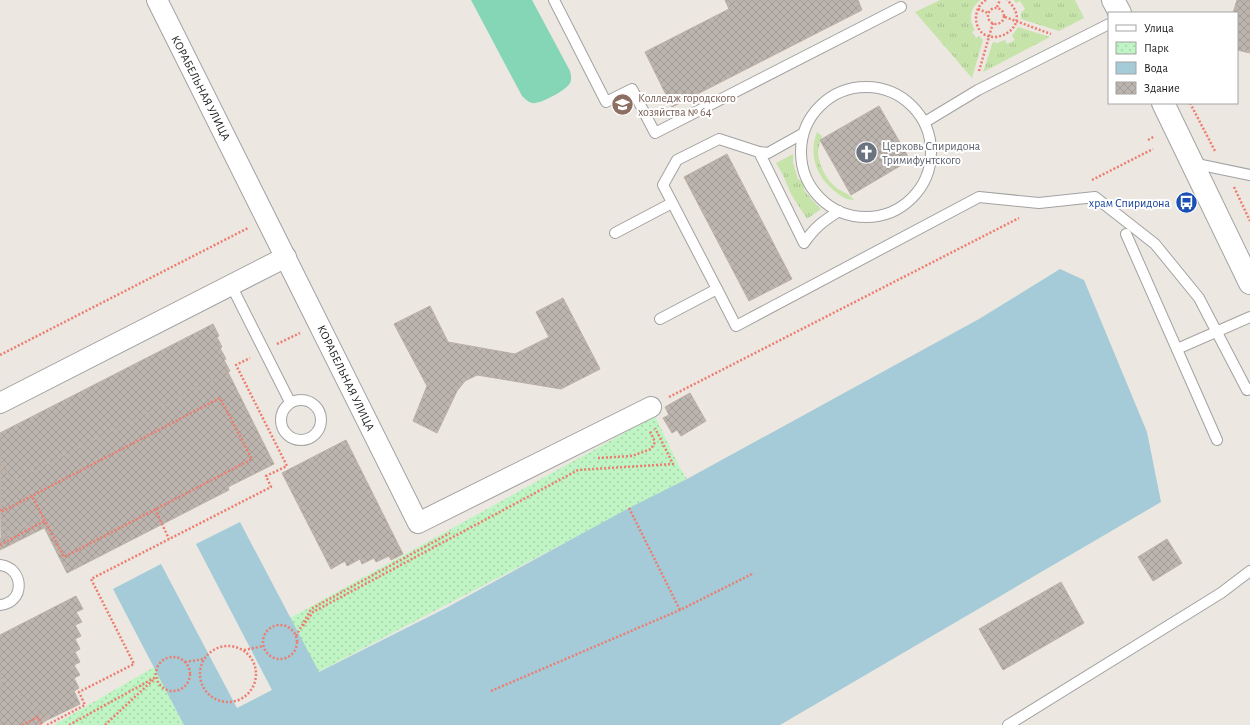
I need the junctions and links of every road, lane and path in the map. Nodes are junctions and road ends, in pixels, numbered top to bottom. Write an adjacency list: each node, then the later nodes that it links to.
1 (157, 0): 30 (street, КОРАБЕЛЬНАЯ УЛИЦА)
2 (554, 0): 7 (lane)
3 (986, 0): 9 (path)
4 (1000, 0): 8 (path)
5 (1007, 0): 13 (path)
6 (1113, 0): 10 (street)
7 (901, 7)
8 (997, 7): 11 (path); 12 (path)
9 (978, 9): 11 (path); 16 (path)
10 (1119, 12)
11 (988, 13): 14 (path)
12 (1005, 17): 13 (path); 14 (path)
13 (1016, 21): 16 (path); 17 (path)
14 (993, 23): 16 (path)
15 (1108, 24): 17 (lane)
16 (990, 36): 18 (path)
17 (1072, 42): 18 (lane)
18 (982, 88): 20 (lane)
19 (1163, 104): 24 (street)
20 (924, 122): 21 (lane); 29 (lane)
21 (802, 134): 23 (lane); 29 (lane)
22 (1153, 149): 26 (path)
23 (759, 152): 28 (lane); 29 (lane)
24 (1192, 163): 25 (lane); 34 (street)
25 (1250, 174)
26 (1092, 180)
27 (1051, 201): 36 (lane); 40 (lane); 47 (path)
28 (672, 203): 31 (lane); 36 (lane)
29 (839, 211)
30 (266, 218): 33 (street, КОРАБЕЛЬНАЯ УЛИЦА); 43 (path)
31 (615, 233)
32 (1126, 234): 41 (lane)
33 (286, 257): 35 (street); 39 (street, КОРАБЕЛЬНАЯ УЛИЦА)
34 (1250, 283)
35 (231, 285): 42 (lane); 45 (street)
36 (717, 289): 38 (lane)
37 (1250, 317): 40 (lane)
38 (660, 319)
39 (319, 323): 42 (path); 47 (street, КОРАБЕЛЬНАЯ УЛИЦА)
40 (1216, 331): 41 (lane); 44 (lane)
41 (1177, 349): 49 (lane)
42 (264, 351): 46 (lane); 57 (path)
43 (0, 355)
44 (1250, 389)
45 (0, 402)
46 (290, 402): 46 (lane)
47 (648, 408): 64 (path)
48 (644, 431): 50 (path)
49 (1217, 440)
50 (595, 458)
51 (32, 496): 53 (path); 54 (path); 55 (path)
52 (629, 508): 63 (path)
53 (0, 509)
54 (155, 509): 55 (path); 57 (path)
55 (46, 521): 58 (path)
56 (456, 530): 64 (path)
57 (170, 539): 73 (path)
58 (0, 545)
59 (0, 565): 62 (lane)
60 (1250, 571): 76 (lane)
61 (754, 573): 63 (path)
62 (0, 605)
63 (680, 610): 70 (path)
64 (296, 636): 65 (path); 65 (path)
65 (264, 646): 66 (path)
66 (244, 650): 67 (path); 67 (path)
67 (204, 659): 68 (path)
68 (185, 662): 69 (path); 69 (path)
69 (156, 677): 74 (path); 75 (path)
70 (492, 691)
71 (22, 725): 72 (path)
72 (42, 725)
73 (47, 725)
74 (69, 725)
75 (105, 725)
76 (1008, 725)

